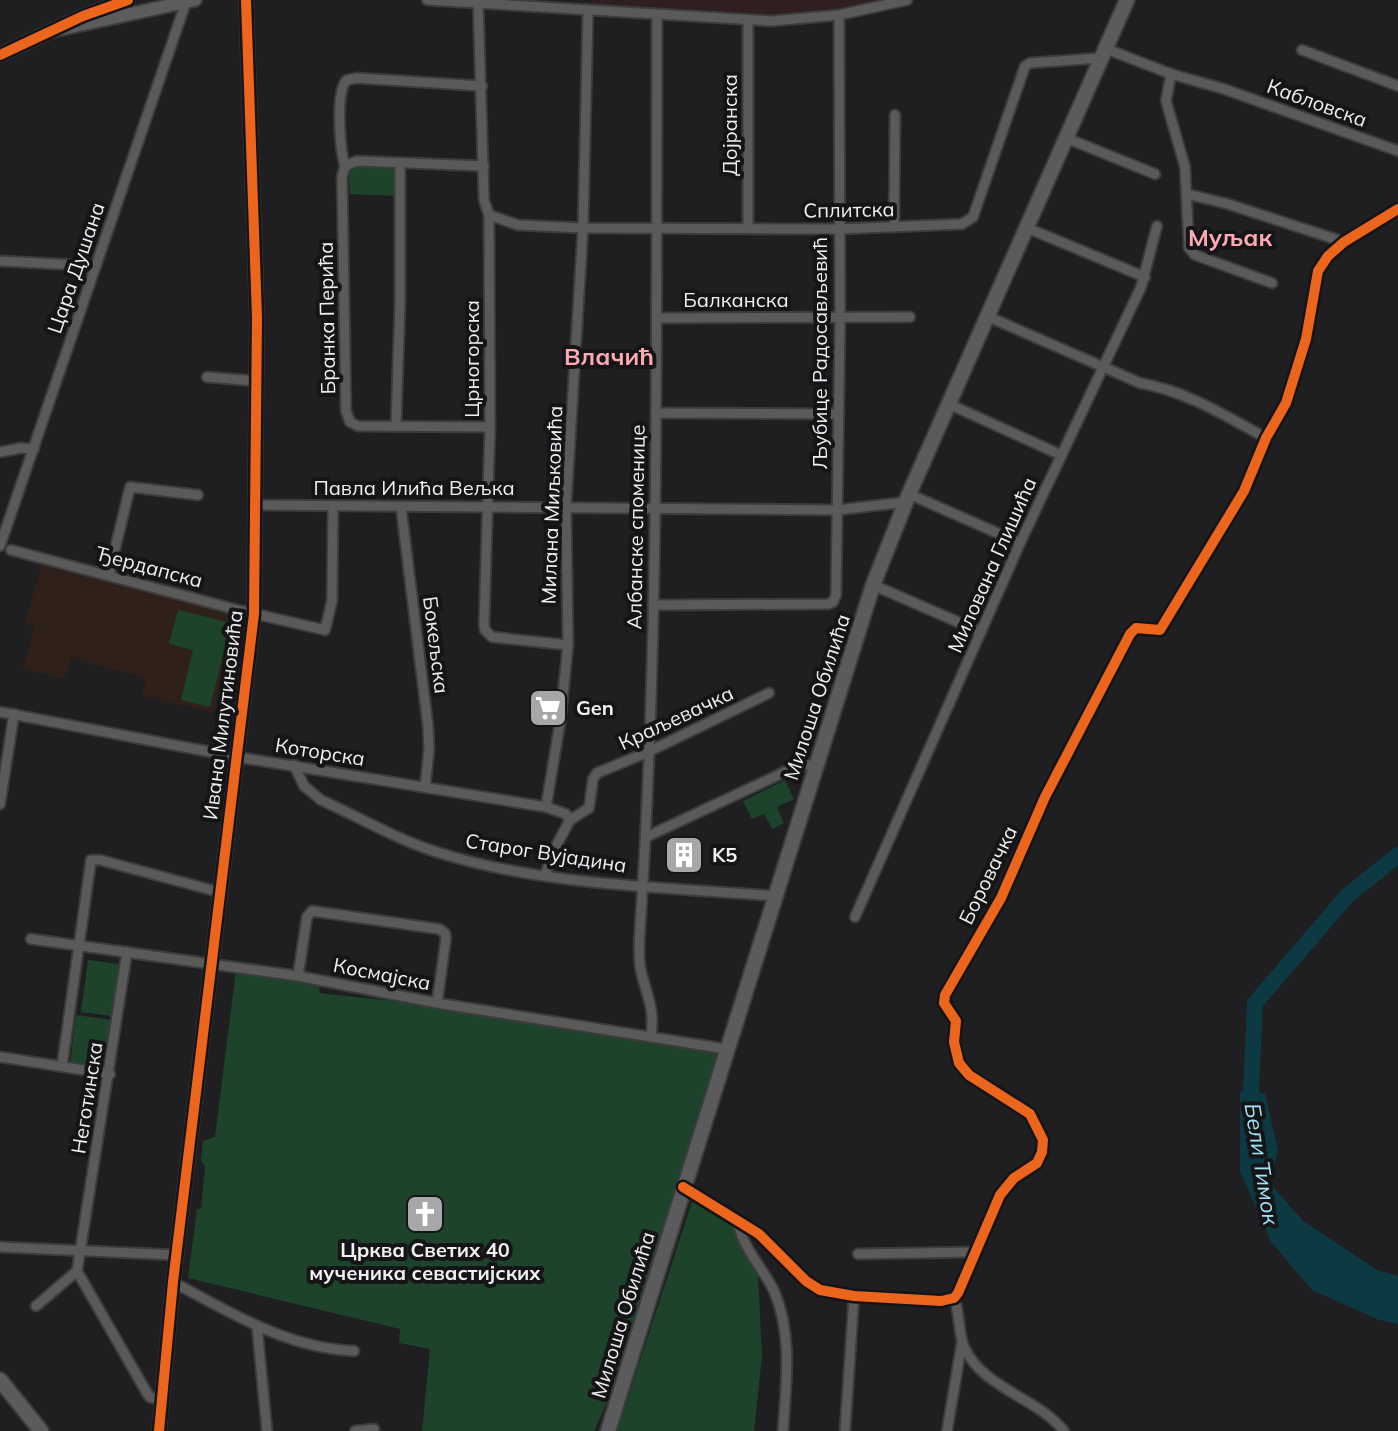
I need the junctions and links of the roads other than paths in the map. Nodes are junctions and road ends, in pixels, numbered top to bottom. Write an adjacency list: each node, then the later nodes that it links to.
1 (128, 0): 13 (street)
2 (246, 0): 48 (street, Ивана Милутиновића)
3 (427, 0): 7 (street)
4 (907, 0): 8 (street)
5 (1127, 0): 15 (main road, Милоша Обилића)
6 (189, 1): 13 (street); 39 (street, Цара Душана)
7 (478, 2): 9 (street); 18 (street, Црногорска)
8 (880, 3): 11 (street)
9 (588, 11): 10 (street); 32 (street, Милана Миљковића)
10 (657, 15): 12 (street); 35 (street, Албанске споменице)
11 (839, 15): 12 (street); 36 (street, Љубице Радосављевић)
12 (748, 21): 33 (street, Дојранска)
13 (52, 31): 16 (street)
14 (1302, 50): 19 (street)
15 (1102, 53): 17 (street, Кабловска); 21 (main road, Милоша Обилића); 31 (street, Сплитска)
16 (0, 55)
17 (1171, 74): 22 (street, Кабловска); 27 (street)
18 (482, 86): 24 (street, Бранка Перића); 25 (street, Црногорска)
19 (1398, 86)
20 (895, 115): 31 (street)
21 (1066, 138): 26 (street); 34 (main road, Милоша Обилића)
22 (1398, 151)
23 (400, 163): 24 (street); 25 (street); 52 (street)
24 (345, 166): 52 (street, Бранка Перића)
25 (484, 166): 29 (street, Црногорска)
26 (1155, 174)
27 (1187, 194): 37 (street); 41 (street)
28 (1398, 209): 37 (street, Боровачка)
29 (489, 215): 32 (street, Сплитска); 53 (street, Црногорска)
30 (1157, 226): 40 (street, Милована Глишића)
31 (894, 227): 36 (street, Сплитска)
32 (583, 228): 35 (street, Сплитска); 62 (street, Милана Миљковића)
33 (748, 228): 35 (street, Сплитска); 36 (street, Сплитска)
34 (1027, 228): 40 (street); 43 (main road, Милоша Обилића)
35 (656, 229): 44 (street, Албанске споменице)
36 (839, 229): 45 (street, Љубице Радосављевић)
37 (1344, 242): 54 (street, Боровачка)
38 (0, 261): 39 (street)
39 (96, 266): 55 (street, Цара Душана)
40 (1145, 277): 46 (street, Милована Глишића)
41 (1272, 283)
42 (910, 317): 45 (street, Балканска)
43 (989, 317): 46 (street); 49 (main road, Милоша Обилића)
44 (657, 318): 45 (street, Балканска); 50 (street, Албанске споменице)
45 (840, 319): 51 (street, Љубице Радосављевић)
46 (1102, 368): 54 (street); 57 (street, Милована Глишића)
47 (207, 377): 48 (street)
48 (257, 381): 60 (street, Ивана Милутиновића)
49 (951, 405): 57 (street); 59 (main road, Милоша Обилића)
50 (656, 413): 51 (street); 65 (street, Албанске споменице)
51 (839, 414): 66 (street, Љубице Радосављевић)
52 (396, 426): 53 (street, Бранка Перића)
53 (490, 427): 64 (street, Црногорска)
54 (1266, 438): 108 (street, Боровачка)
55 (34, 449): 56 (street); 68 (street, Цара Душана)
56 (0, 452)
57 (1061, 455): 67 (street, Милована Глишића)
58 (198, 495): 70 (street)
59 (908, 498): 66 (street, Павла Илића Вељка); 67 (street); 71 (main road, Милоша Обилића)
60 (256, 505): 61 (street, Павла Илића Вељка); 73 (street, Ивана Милутиновића)
61 (333, 506): 63 (street, Павла Илића Вељка); 73 (street, Ђердапска)
62 (566, 506): 64 (street, Павла Илића Вељка); 65 (street, Павла Илића Вељка); 75 (street, Милана Миљковића)
63 (401, 507): 64 (street, Павла Илића Вељка); 83 (street, Бокељска)
64 (487, 508): 75 (street, Црногорска)
65 (654, 508): 66 (street, Павла Илића Вељка); 72 (street, Албанске споменице)
66 (837, 510): 72 (street, Љубице Радосављевић)
67 (1020, 543): 74 (street, Милована Глишића)
68 (0, 546)
69 (11, 550): 70 (street, Ђердапска)
70 (109, 574): 73 (street, Ђердапска)
71 (873, 585): 74 (street); 82 (main road, Милоша Обилића)
72 (653, 605): 79 (street, Албанске споменице)
73 (254, 614): 80 (street, Ивана Милутиновића)
74 (981, 632): 92 (street, Милована Глишића)
75 (568, 645): 85 (street, Милана Миљковића)
76 (769, 693): 79 (street, Краљевачка)
77 (0, 712): 78 (street, Которска)
78 (14, 714): 80 (street, Которска); 84 (street)
79 (648, 752): 86 (street, Краљевачка); 87 (street, Албанске споменице)
80 (237, 757): 81 (street, Которска); 90 (street, Ивана Милутиновића)
81 (294, 765): 83 (street, Которска); 88 (street, Старог Вујадина)
82 (816, 765): 87 (street); 91 (main road, Милоша Обилића)
83 (425, 787): 85 (street, Которска)
84 (0, 804)
85 (546, 807): 86 (street, Которска)
86 (570, 820): 88 (street)
87 (646, 837): 89 (street, Албанске споменице)
88 (545, 875): 89 (street, Старог Вујадина)
89 (643, 885): 91 (street, Старог Вујадина); 99 (street, Албанске споменице)
90 (219, 892): 94 (street, Неготинска); 96 (street, Ивана Милутиновића)
91 (775, 896): 100 (main road, Милоша Обилића)
92 (855, 917)
93 (31, 939): 94 (street, Космајска)
94 (79, 945): 95 (street, Космајска); 102 (street, Неготинска)
95 (127, 952): 96 (street, Космајска); 103 (street, Неготинска)
96 (211, 963): 97 (street, Космајска); 110 (street, Ивана Милутиновића)
97 (298, 976): 98 (street, Космајска); 98 (street)
98 (437, 1003): 99 (street, Космајска)
99 (651, 1036): 100 (street, Космајска)
100 (726, 1049): 104 (main road, Милоша Обилића)
101 (0, 1057): 102 (street)
102 (62, 1066): 103 (street)
103 (110, 1074): 107 (street, Неготинска)
104 (683, 1187): 105 (street); 122 (main road, Милоша Обилића)
105 (738, 1220): 113 (street); 127 (street)
106 (0, 1247): 107 (street)
107 (80, 1250): 110 (street); 111 (street, Неготинска)
108 (975, 1252): 109 (street); 114 (street, Боровачка)
109 (858, 1254)
110 (176, 1255): 112 (street, Ивана Милутиновића)
111 (77, 1271): 115 (street); 120 (street)
112 (173, 1282): 116 (street); 120 (street, Ивана Милутиновића)
113 (854, 1296): 114 (street); 128 (street)
114 (954, 1298): 117 (street)
115 (36, 1306)
116 (257, 1326): 118 (street); 125 (street)
117 (962, 1339): 129 (street); 130 (street)
118 (354, 1351)
119 (0, 1380): 123 (main road)
120 (162, 1401): 124 (street, Ивана Милутиновића)
121 (374, 1429): 126 (street)
122 (608, 1430)
123 (41, 1431)
124 (159, 1431)
125 (267, 1431)
126 (355, 1431)
127 (783, 1431)
128 (845, 1431)
129 (947, 1431)
130 (1064, 1431)

